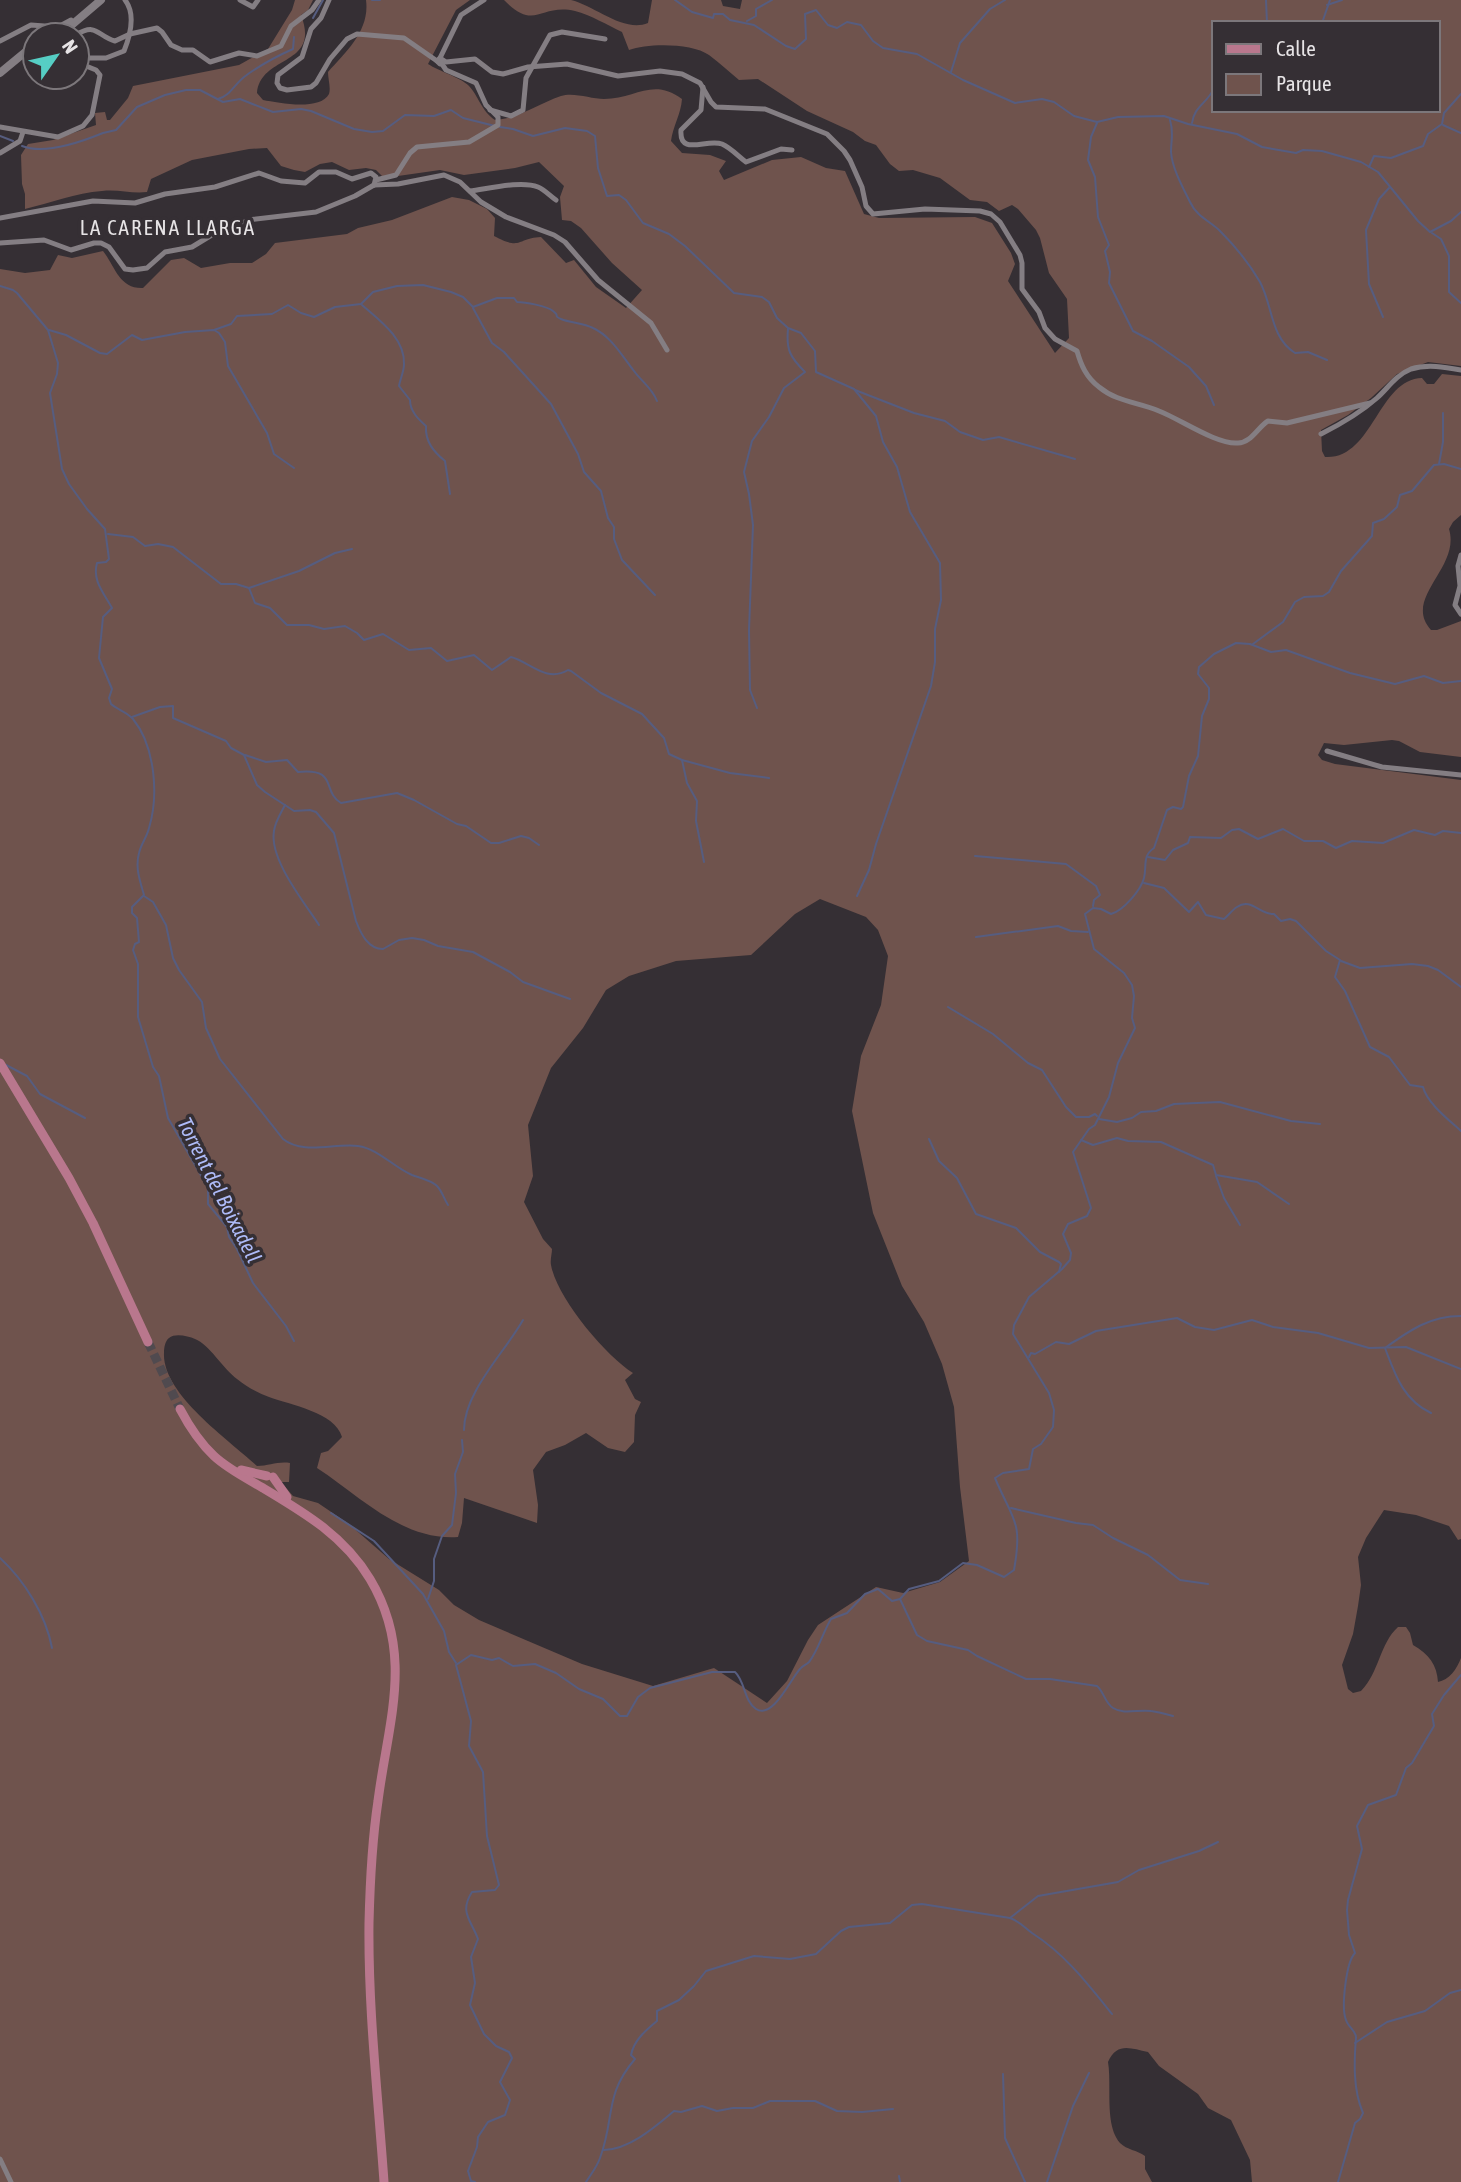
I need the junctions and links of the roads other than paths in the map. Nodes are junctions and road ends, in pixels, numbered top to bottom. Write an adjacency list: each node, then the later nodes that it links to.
1 (101, 0): 9 (street)
2 (125, 0): 13 (street)
3 (240, 0): 4 (street)
4 (258, 0)
5 (319, 0): 8 (street)
6 (329, 0): 11 (street)
7 (484, 0): 17 (street)
8 (305, 16): 11 (street); 13 (street)
9 (83, 17): 10 (street); 15 (street)
10 (78, 21)
11 (314, 25): 17 (street)
12 (91, 29): 13 (street)
13 (130, 34): 23 (street)
14 (605, 39): 18 (street)
15 (0, 41)
16 (21, 56): 19 (street)
17 (441, 61): 18 (street); 21 (street)
18 (533, 67): 20 (street); 21 (street)
19 (0, 73)
20 (704, 87): 24 (street); 33 (street)
21 (490, 110): 26 (street)
22 (0, 127): 23 (street)
23 (23, 132): 25 (street)
24 (792, 150)
25 (0, 153)
26 (375, 183): 27 (street); 29 (street); 30 (street)
27 (470, 191): 28 (street); 31 (street)
28 (556, 200)
29 (0, 218)
30 (0, 243)
31 (667, 351)
32 (1461, 370): 33 (street)
33 (1370, 403): 34 (street)
34 (1321, 434)
35 (1461, 555): 36 (street)
36 (1461, 614)
37 (1327, 751): 38 (street)
38 (1461, 775)
39 (0, 1063): 41 (main road)
40 (0, 1071): 41 (main road)
41 (136, 1316): 42 (main road)
42 (148, 1342)
43 (180, 1409): 44 (main road)
44 (188, 1423): 45 (main road); 46 (main road)
45 (239, 1469): 46 (main road); 46 (main road)
46 (266, 1480): 49 (main road); 49 (main road)
47 (0, 2159): 48 (street)
48 (11, 2182)
49 (385, 2182)

